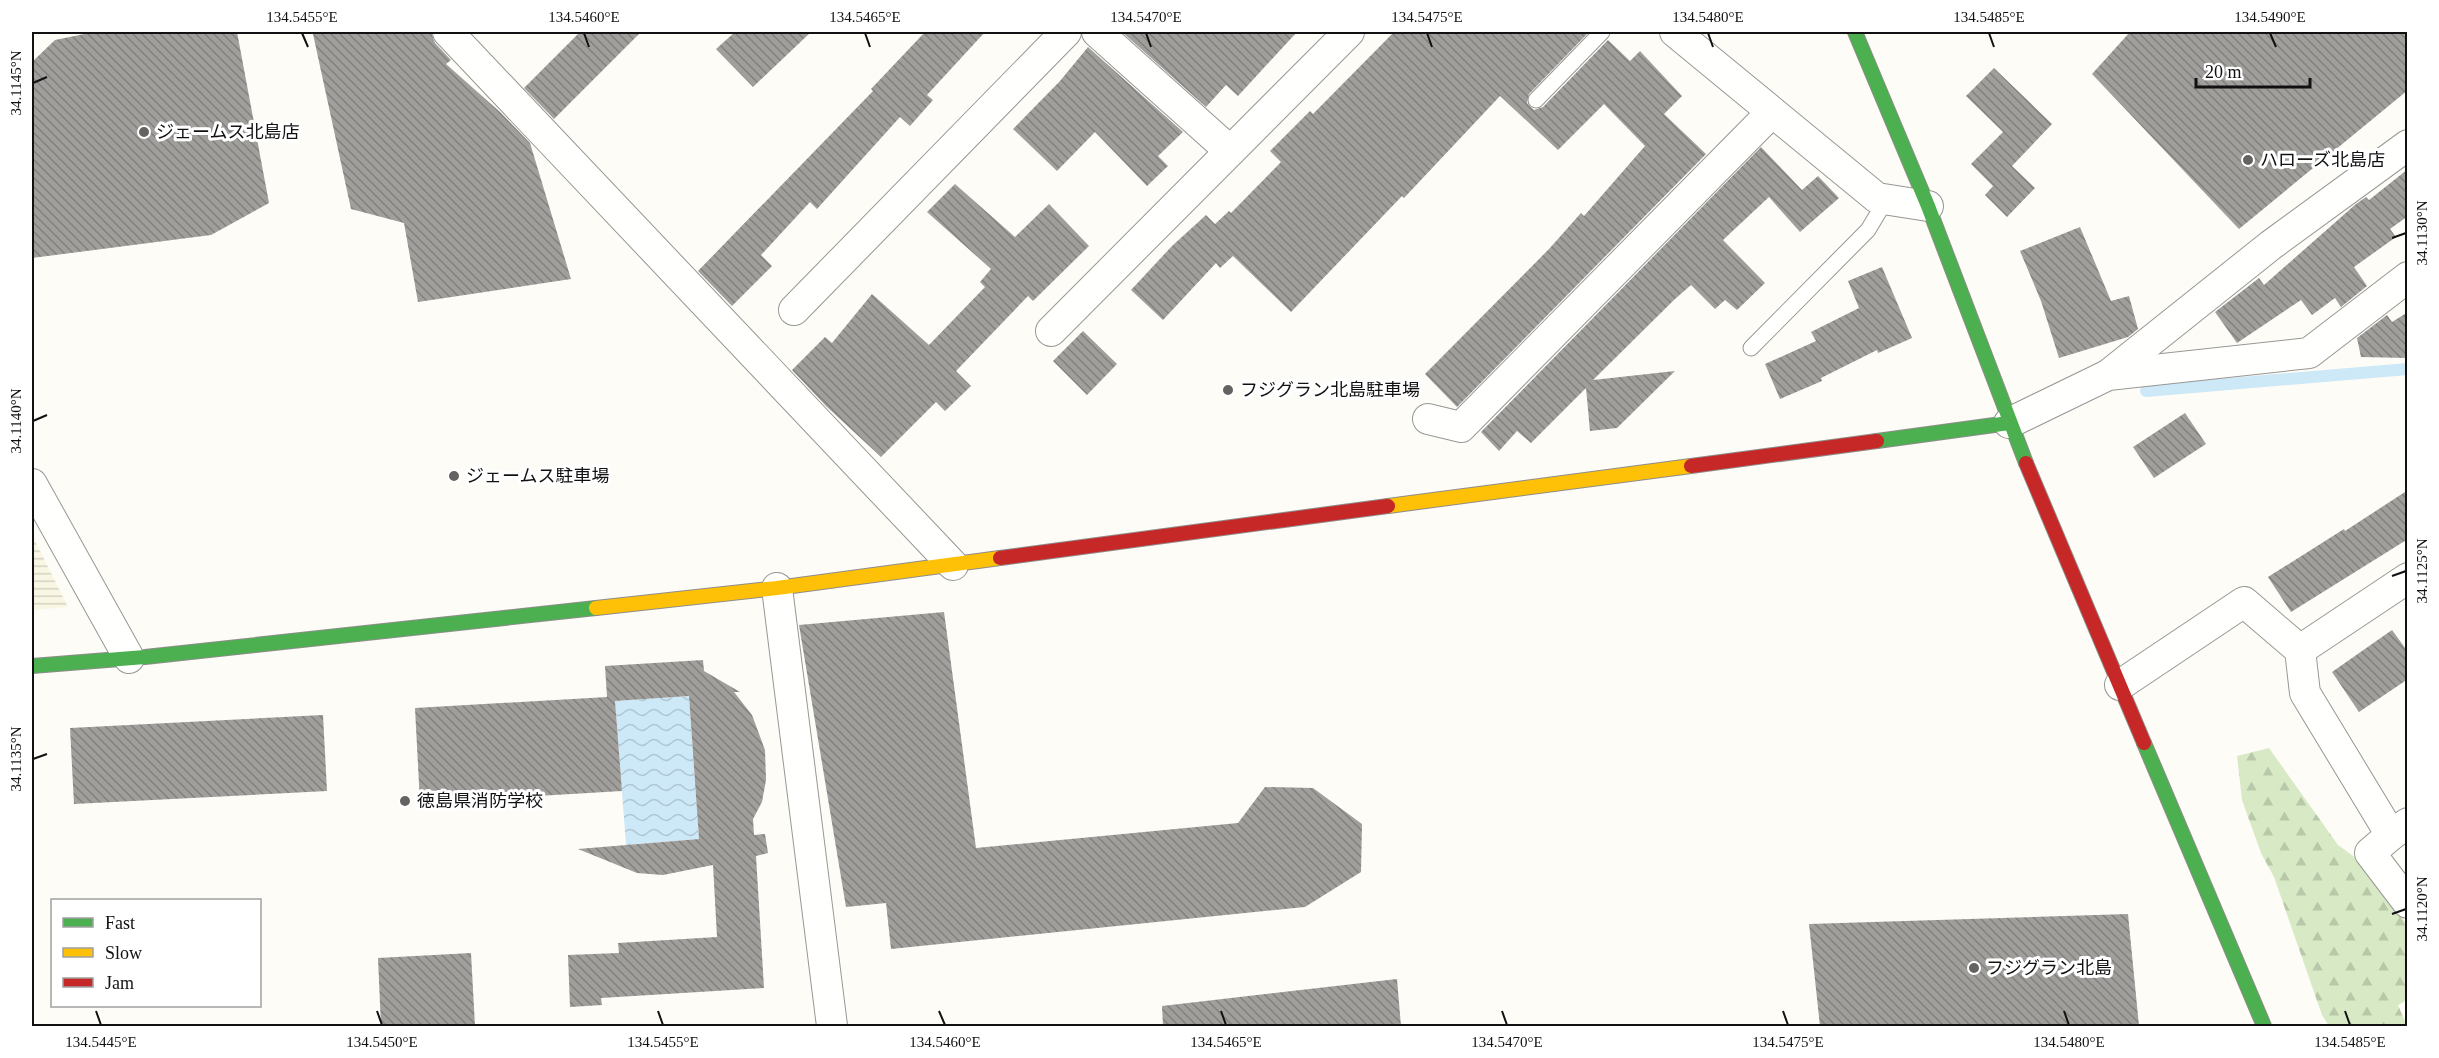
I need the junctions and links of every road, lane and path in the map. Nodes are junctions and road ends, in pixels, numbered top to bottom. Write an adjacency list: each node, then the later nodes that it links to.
1 (448, 32): 22 (street)
2 (1066, 32): 15 (street)
3 (1097, 32): 11 (street)
4 (1349, 32): 11 (street)
5 (1602, 32): 8 (lane)
6 (1675, 32): 9 (street)
7 (1854, 32): 13 (street)
8 (1536, 100)
9 (1772, 112): 12 (street); 19 (street)
10 (2408, 145): 18 (street)
11 (1230, 151): 16 (street)
12 (1886, 200): 13 (street); 17 (lane)
13 (1928, 206): 20 (street)
14 (2408, 277): 18 (street)
15 (794, 310)
16 (1051, 331)
17 (1751, 348)
18 (2108, 375): 20 (street)
19 (1428, 419)
20 (2009, 423): 22 (street); 28 (street)
21 (32, 484): 26 (street)
22 (953, 565): 24 (street)
23 (2408, 578): 25 (street)
24 (777, 588): 26 (street); 31 (street)
25 (2300, 650): 28 (street); 29 (street)
26 (129, 658): 27 (street)
27 (32, 666)
28 (2120, 685): 32 (street)
29 (2399, 829): 30 (street)
30 (2408, 903)
31 (832, 1026)
32 (2264, 1026)

